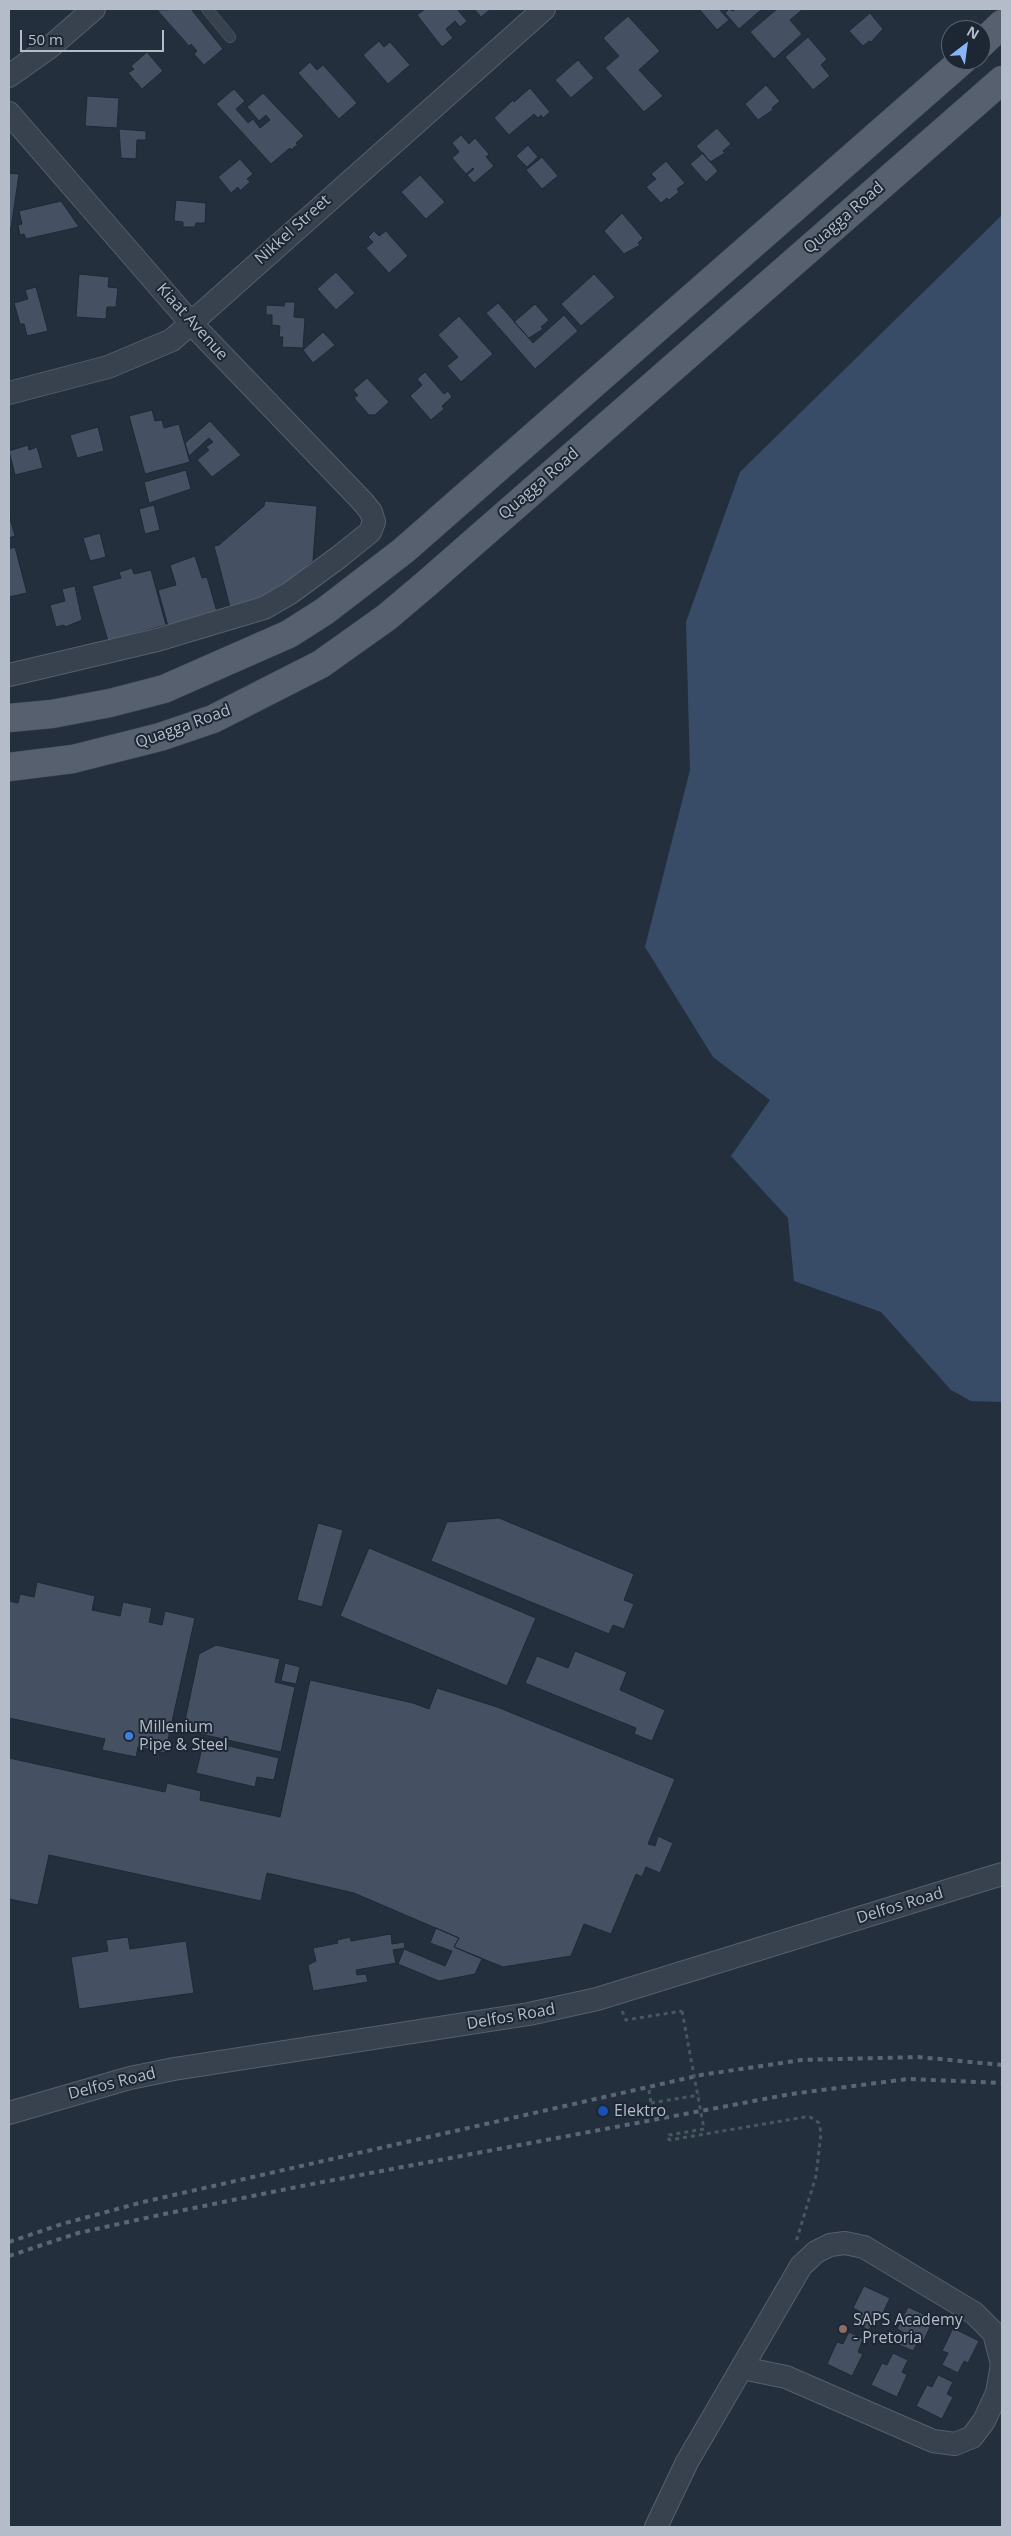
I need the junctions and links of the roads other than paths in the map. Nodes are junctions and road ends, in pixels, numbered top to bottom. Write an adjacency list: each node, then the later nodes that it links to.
1 (94, 9): 8 (street)
2 (207, 9): 6 (lane)
3 (542, 10): 11 (street, Nikkel Street)
4 (1002, 24): 5 (main road)
5 (991, 34)
6 (230, 37)
7 (952, 70): 14 (main road)
8 (9, 76)
9 (1002, 80): 15 (main road, Quagga Road)
10 (9, 112): 11 (street, Kiaat Avenue)
11 (191, 323): 12 (street, Nikkel Street); 13 (street, Kiaat Avenue)
12 (9, 393)
13 (9, 675)
14 (9, 718)
15 (9, 767)
16 (1002, 1874): 17 (street, Delfos Road)
17 (9, 2113)
18 (742, 2368): 18 (street); 19 (street)
19 (656, 2527)

